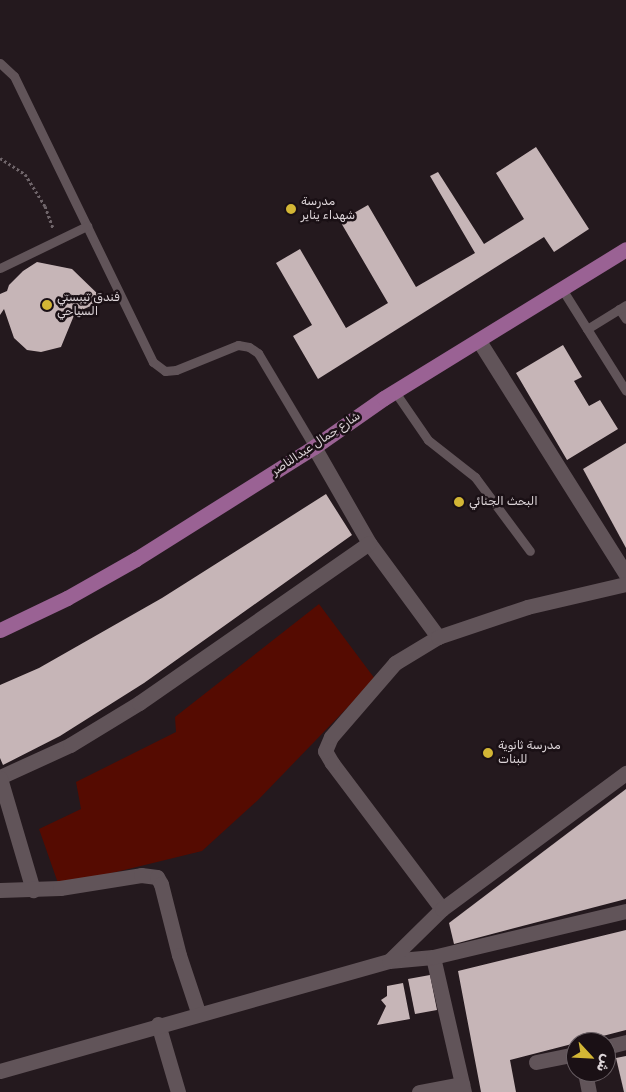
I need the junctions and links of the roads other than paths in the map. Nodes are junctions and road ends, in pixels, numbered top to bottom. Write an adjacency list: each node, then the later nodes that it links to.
1 (0, 62): 2 (lane)
2 (87, 226): 4 (lane); 12 (lane)
3 (626, 249): 5 (main road, شارع جمال عبدالناصر)
4 (0, 268)
5 (562, 289): 8 (lane); 9 (main road, شارع جمال عبدالناصر)
6 (623, 307): 7 (lane); 8 (lane)
7 (626, 320)
8 (587, 329): 11 (lane)
9 (479, 341): 10 (main road, شارع جمال عبدالناصر); 15 (street)
10 (395, 392): 12 (main road, شارع جمال عبدالناصر); 14 (lane)
11 (626, 392)
12 (314, 447): 13 (street); 17 (main road, شارع جمال عبدالناصر)
13 (369, 542): 18 (street); 20 (street)
14 (530, 551)
15 (626, 574)
16 (626, 584): 18 (street)
17 (0, 630)
18 (438, 637): 23 (street)
19 (626, 773): 23 (street)
20 (0, 778): 22 (street)
21 (0, 890): 22 (street)
22 (33, 890): 27 (street)
23 (442, 909): 26 (street)
24 (626, 910): 25 (street)
25 (433, 957): 26 (street); 32 (street)
26 (389, 961): 27 (street)
27 (198, 1012): 28 (street)
28 (158, 1024): 31 (street); 33 (street)
29 (566, 1056): 30 (street)
30 (536, 1062)
31 (0, 1071)
32 (463, 1088): 34 (street)
33 (178, 1092)
34 (419, 1092)

